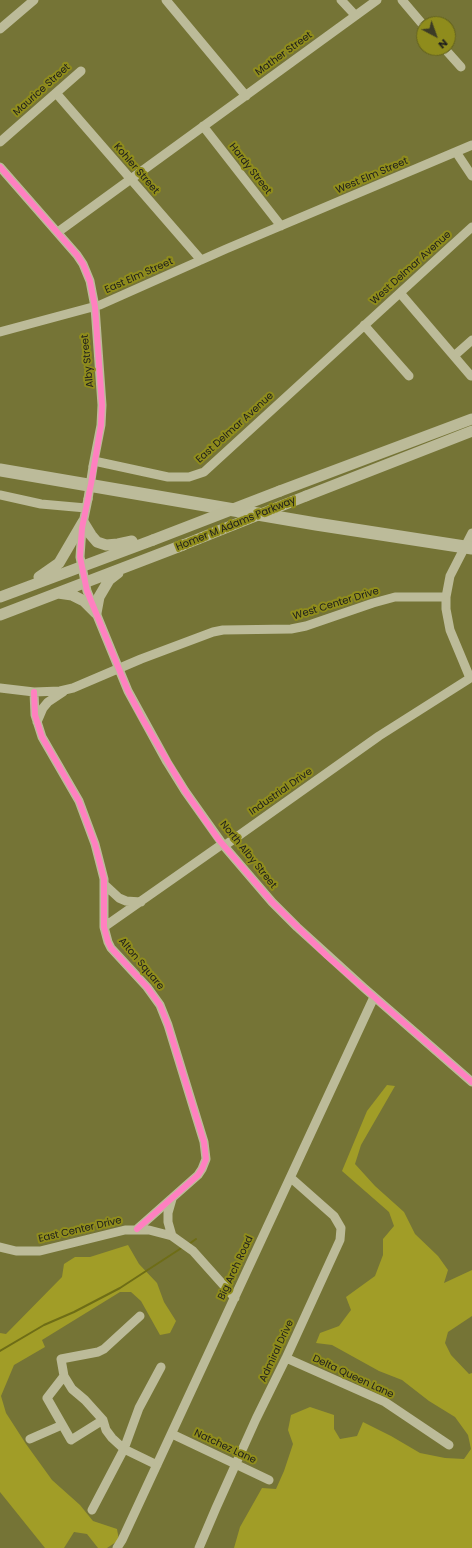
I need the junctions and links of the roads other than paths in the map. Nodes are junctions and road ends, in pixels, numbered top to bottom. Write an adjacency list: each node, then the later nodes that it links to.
1 (34, 0): 8 (street)
2 (166, 0): 13 (street)
3 (341, 0): 6 (street)
4 (377, 0): 6 (street, Mather Street)
5 (402, 0): 7 (street)
6 (355, 16): 13 (street, Mather Street)
7 (416, 17)
8 (0, 29)
9 (451, 56): 10 (street)
10 (461, 67)
11 (81, 70): 12 (street, Maurice Street)
12 (56, 93): 15 (street, Maurice Street); 20 (street, Kohler Street)
13 (246, 96): 14 (street, Mather Street)
14 (203, 126): 20 (street, Mather Street); 21 (street, Hardy Street)
15 (0, 142)
16 (472, 145): 17 (street, West Elm Street)
17 (456, 152): 19 (street); 21 (street, West Elm Street)
18 (0, 167): 23 (street, Alby Street)
19 (472, 176)
20 (130, 179): 23 (street, Mather Street); 24 (street, Kohler Street)
21 (281, 226): 24 (street, East Elm Street)
22 (472, 227): 25 (street, West Delmar Avenue)
23 (58, 232): 26 (street, Alby Street)
24 (201, 260): 26 (street, East Elm Street)
25 (400, 293): 27 (street, West Delmar Avenue); 30 (street)
26 (95, 307): 28 (street, East Elm Street); 35 (street, Alby Street)
27 (364, 325): 31 (street); 35 (street, East Delmar Avenue)
28 (0, 332)
29 (472, 340): 30 (street)
30 (454, 356): 32 (street)
31 (409, 376)
32 (471, 376)
33 (472, 419): 40 (main road, Homer M Adams Parkway, bridge)
34 (472, 431): 44 (main road, Homer M Adams Parkway, bridge)
35 (94, 464): 38 (street, Alby Street, bridge)
36 (0, 470): 42 (highway)
37 (0, 495): 38 (street)
38 (87, 504): 39 (street, Alby Street)
39 (83, 522): 40 (main road); 43 (street, Alby Street); 46 (main road)
40 (179, 530): 43 (main road, Homer M Adams Parkway, bridge)
41 (472, 533): 42 (street)
42 (468, 547): 49 (street)
43 (81, 566): 45 (street, Alby Street); 46 (main road, Homer M Adams Parkway)
44 (124, 568): 45 (main road, Homer M Adams Parkway); 50 (main road)
45 (84, 583): 47 (main road, Homer M Adams Parkway); 50 (street, North Alby Street)
46 (20, 589): 48 (main road, Homer M Adams Parkway)
47 (58, 593): 50 (main road); 51 (main road, Homer M Adams Parkway)
48 (0, 596)
49 (446, 597): 52 (street, West Center Drive); 53 (street)
50 (96, 613): 52 (street, North Alby Street)
51 (0, 615)
52 (119, 668): 55 (street); 58 (street, North Alby Street)
53 (471, 678): 58 (street, Industrial Drive)
54 (0, 688): 56 (street)
55 (68, 689): 56 (street); 57 (street)
56 (34, 692): 57 (street, Alton Square)
57 (37, 722): 59 (street, Alton Square)
58 (224, 846): 60 (street, Industrial Drive); 62 (street, North Alby Street)
59 (105, 885): 60 (street); 61 (street, Alton Square)
60 (141, 902): 61 (street, Industrial Drive)
61 (104, 927): 65 (street, Alton Square)
62 (374, 997): 63 (street, North Alby Street); 64 (street, Big Arch Road)
63 (472, 1082)
64 (291, 1178): 69 (street, Big Arch Road); 71 (street, Admiral Drive)
65 (173, 1198): 66 (street, Alton Square); 67 (street)
66 (137, 1229): 67 (street, East Center Drive); 68 (street, East Center Drive)
67 (172, 1236): 69 (street, East Center Drive)
68 (0, 1247)
69 (234, 1298): 76 (street, Big Arch Road)
70 (140, 1316): 73 (street)
71 (286, 1358): 78 (street, Delta Queen Lane); 80 (street, Admiral Drive)
72 (161, 1367): 79 (street)
73 (64, 1376): 74 (street); 75 (street)
74 (103, 1420): 75 (street); 79 (street)
75 (62, 1425): 77 (street)
76 (172, 1434): 80 (street, Natchez Lane); 81 (street, Big Arch Road)
77 (30, 1439)
78 (449, 1445)
79 (124, 1448): 81 (street); 83 (street)
80 (236, 1464): 82 (street, Natchez Lane); 85 (street, Admiral Drive)
81 (157, 1465): 84 (street, Big Arch Road)
82 (269, 1480)
83 (92, 1510)
84 (117, 1548)
85 (199, 1548)

